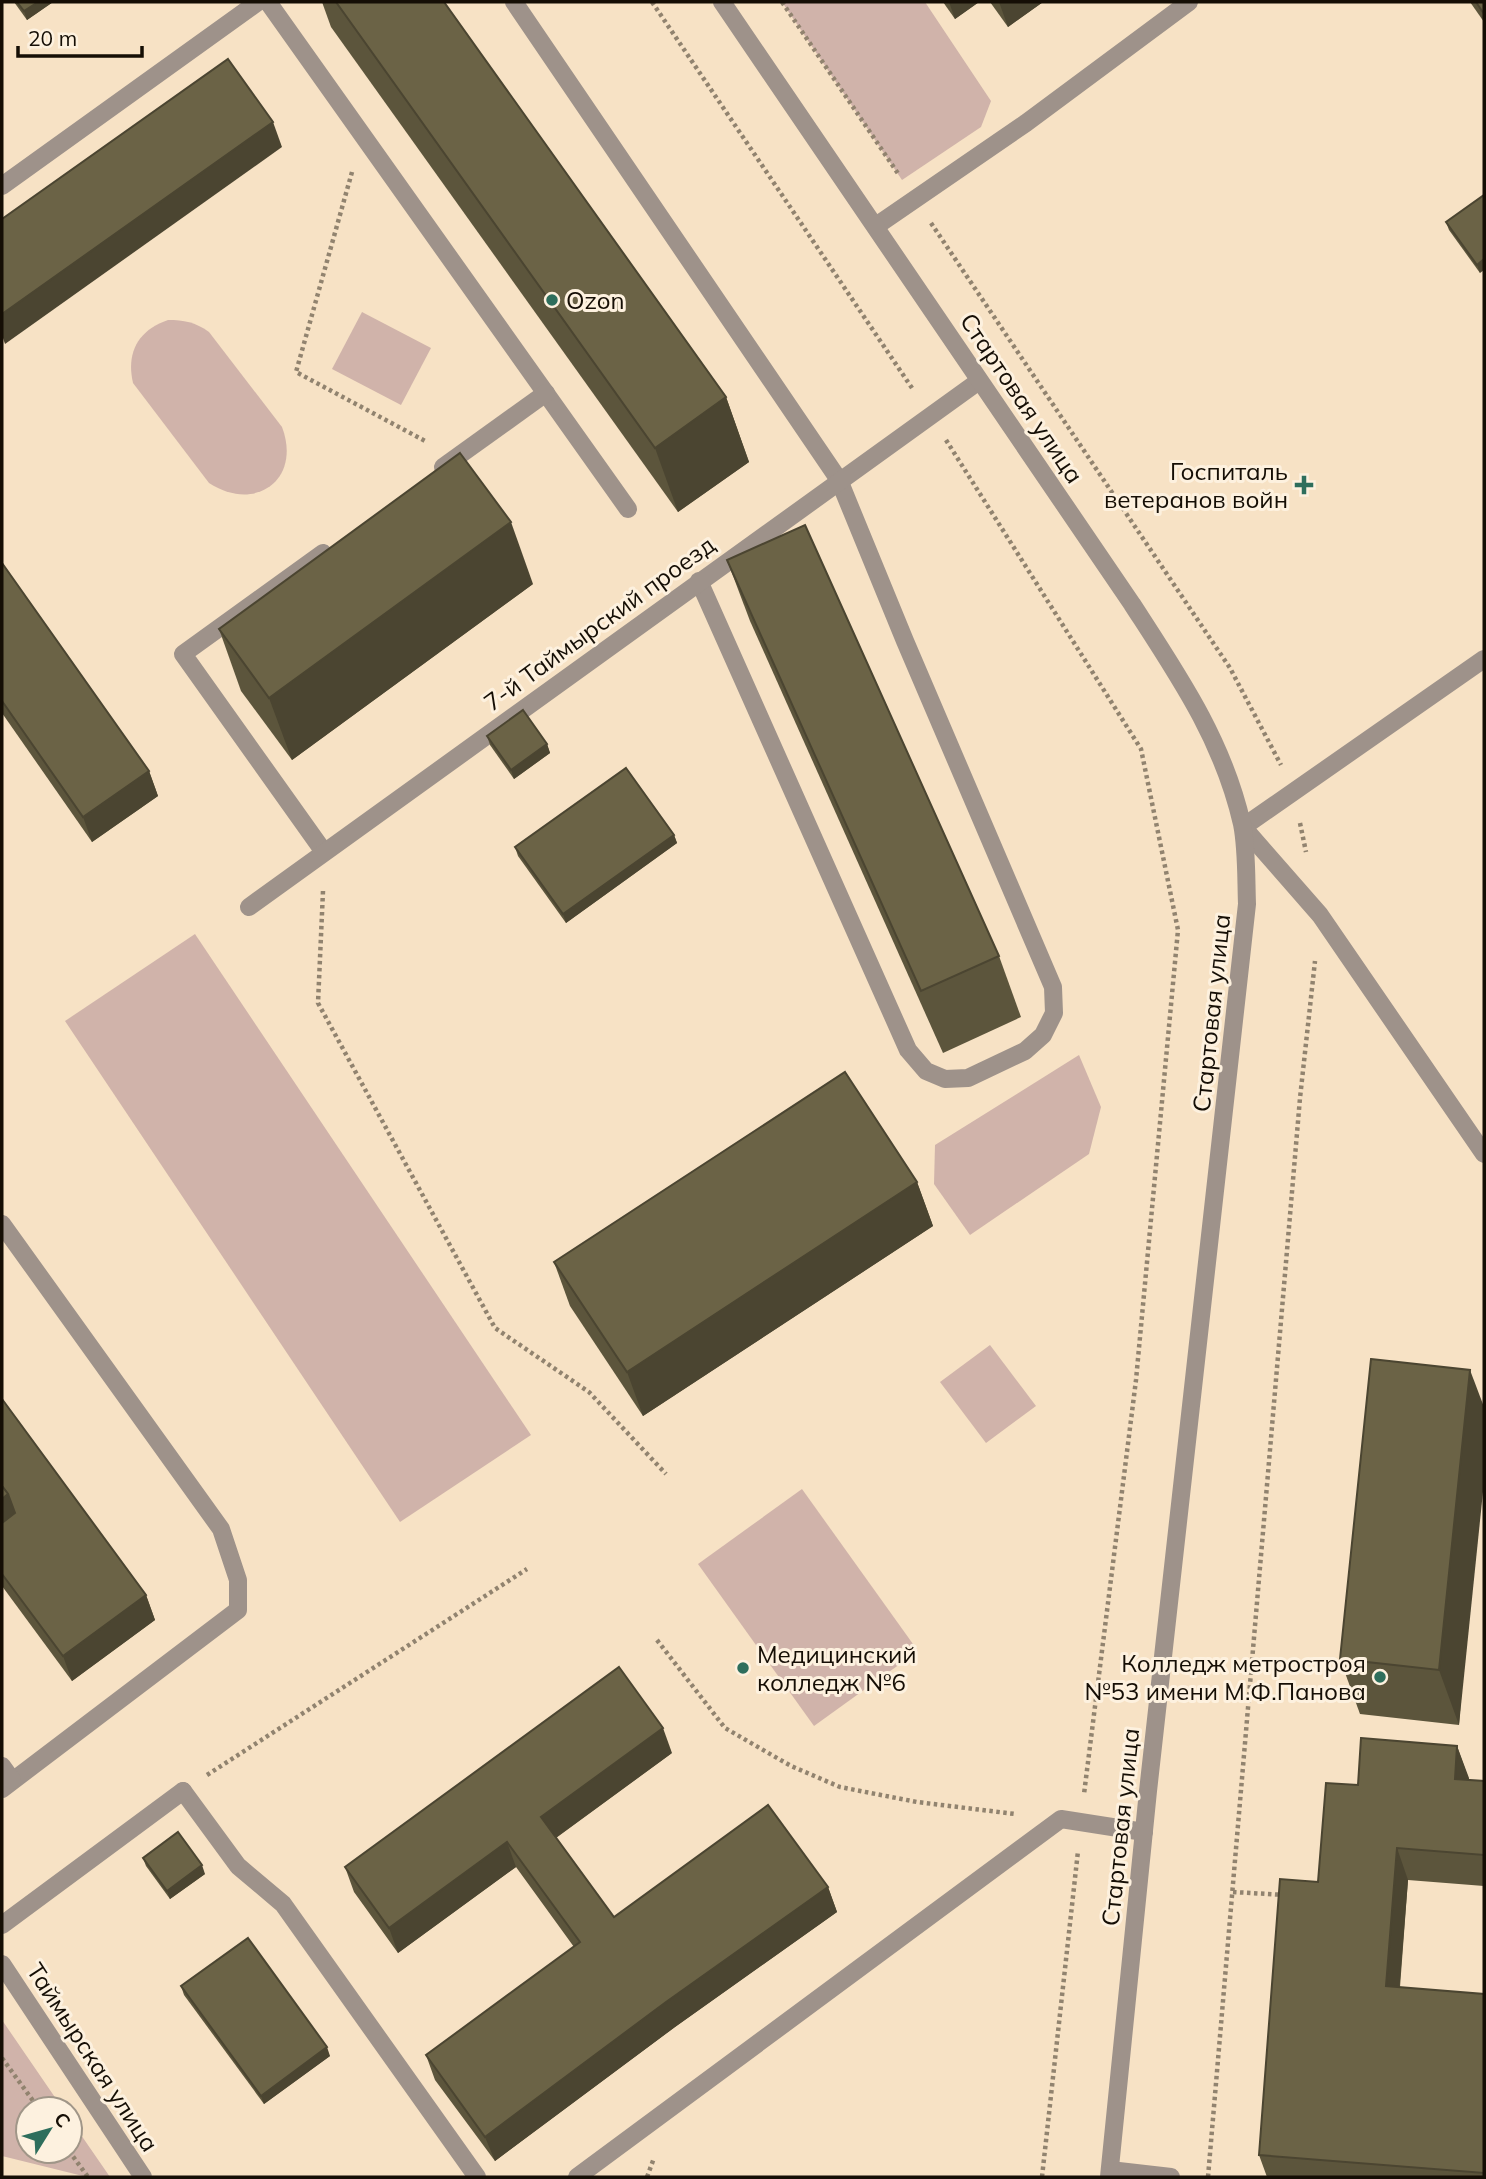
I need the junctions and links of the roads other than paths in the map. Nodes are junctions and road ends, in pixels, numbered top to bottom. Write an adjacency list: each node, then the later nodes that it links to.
1 (258, 2): 6 (street)
2 (268, 2): 9 (street)
3 (514, 2): 10 (street)
4 (722, 2): 7 (street, Стартовая улица)
5 (1189, 2): 7 (street)
6 (2, 186)
7 (876, 226): 8 (street, Стартовая улица)
8 (979, 381): 10 (street, 7-й Таймырский проезд); 16 (street, Стартовая улица)
9 (546, 393): 11 (street); 12 (street)
10 (839, 480): 14 (street, 7-й Таймырский проезд); 14 (street)
11 (423, 481)
12 (628, 509)
13 (336, 544): 17 (street)
14 (699, 581): 17 (street, 7-й Таймырский проезд)
15 (1484, 659): 16 (street)
16 (1242, 827): 19 (street); 22 (street, Стартовая улица)
17 (324, 852): 18 (street, 7-й Таймырский проезд)
18 (248, 906)
19 (1484, 1154)
20 (2, 1224): 21 (street)
21 (5, 1779)
22 (1144, 1832): 25 (street, Стартовая улица); 28 (street)
23 (2, 1925): 27 (street)
24 (2, 1964): 26 (street, Таймырская улица)
25 (1110, 2174): 29 (street)
26 (143, 2177)
27 (477, 2177)
28 (577, 2177)
29 (1171, 2177)

